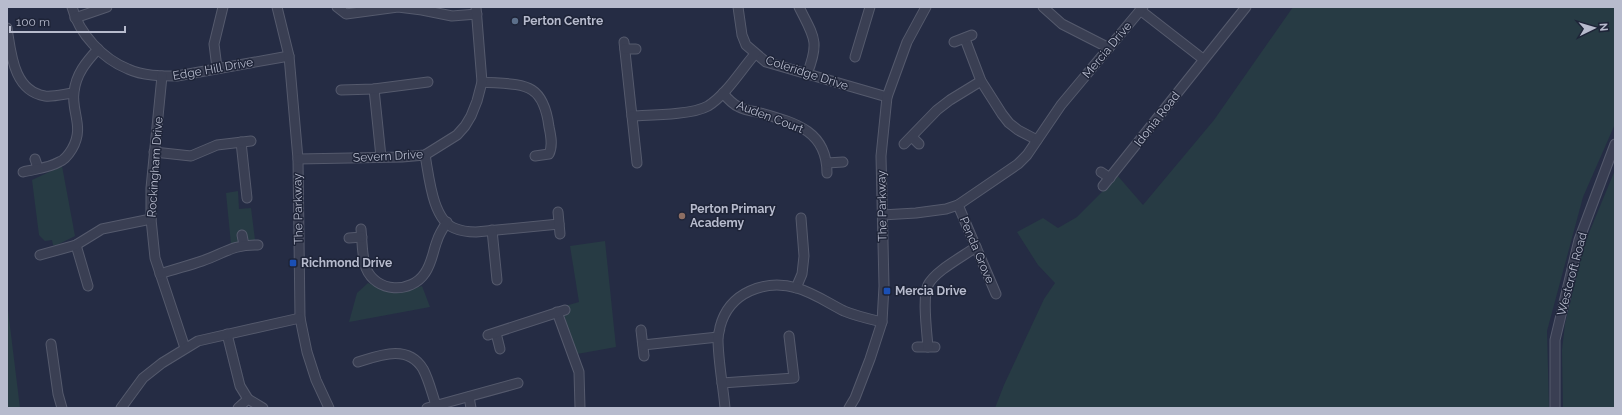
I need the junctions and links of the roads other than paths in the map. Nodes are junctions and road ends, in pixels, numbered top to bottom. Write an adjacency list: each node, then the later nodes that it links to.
1 (72, 7): 14 (street, Edge Hill Drive)
2 (107, 7): 14 (street)
3 (223, 7): 24 (street)
4 (277, 7): 21 (street, The Parkway)
5 (337, 7): 13 (street)
6 (738, 7): 20 (street, Coleridge Drive)
7 (799, 7): 25 (street)
8 (870, 7): 22 (street)
9 (926, 7): 34 (street, The Parkway)
10 (1043, 7): 17 (street)
11 (1246, 7): 23 (street, Idonia Road)
12 (1141, 8): 17 (street, Mercia Drive); 23 (street)
13 (476, 10): 29 (street, Severn Drive)
14 (75, 18): 18 (street, Edge Hill Drive)
15 (7, 28): 32 (street)
16 (954, 42): 27 (street)
17 (1109, 48): 37 (street, Mercia Drive)
18 (98, 49): 26 (street, Edge Hill Drive); 32 (street)
19 (636, 49): 35 (street)
20 (755, 54): 25 (street, Coleridge Drive); 33 (street)
21 (289, 56): 24 (street, Edge Hill Drive); 46 (street, The Parkway)
22 (855, 57)
23 (1204, 60): 54 (street, Idonia Road)
24 (217, 68): 26 (street, Edge Hill Drive)
25 (807, 74): 34 (street, Coleridge Drive)
26 (162, 76): 41 (street, Rockingham Drive)
27 (981, 81): 36 (street); 37 (street)
28 (428, 82): 30 (street)
29 (482, 82): 42 (street, Severn Drive); 43 (street)
30 (374, 89): 31 (street); 44 (street)
31 (341, 90)
32 (73, 93): 50 (street)
33 (723, 93): 35 (street); 49 (street, Auden Court)
34 (887, 97): 59 (street, The Parkway)
35 (632, 116): 48 (street)
36 (912, 137): 38 (street); 39 (street)
37 (1037, 140): 57 (street, Mercia Drive)
38 (904, 144)
39 (919, 144)
40 (1615, 144): 105 (street, Westcroft Road)
41 (154, 152): 56 (street); 61 (street, Rockingham Drive)
42 (425, 155): 44 (street, Severn Drive); 62 (street)
43 (535, 156)
44 (381, 157): 46 (street, Severn Drive)
45 (35, 159): 50 (street)
46 (298, 159): 78 (street, The Parkway)
47 (843, 162): 49 (street)
48 (637, 163)
49 (827, 163): 53 (street, Auden Court)
50 (38, 168): 51 (street)
51 (23, 172)
52 (1101, 172): 54 (street)
53 (827, 173)
54 (1110, 178): 55 (street, Idonia Road)
55 (1103, 186)
56 (247, 198)
57 (958, 205): 59 (street, Mercia Drive); 71 (street, Penda Grove)
58 (558, 212): 63 (street)
59 (882, 216): 79 (street, The Parkway)
60 (800, 218): 76 (street)
61 (151, 220): 69 (street); 73 (street, Rockingham Drive)
62 (447, 222): 64 (street); 67 (street)
63 (559, 224): 64 (street); 66 (street)
64 (492, 230): 74 (street)
65 (242, 234): 68 (street)
66 (560, 234)
67 (349, 238)
68 (244, 244): 70 (street); 73 (street)
69 (76, 245): 72 (street); 75 (street)
70 (258, 245)
71 (976, 247): 77 (street, Penda Grove); 86 (street)
72 (40, 255)
73 (160, 274): 87 (street, Rockingham Drive)
74 (494, 275)
75 (88, 286)
76 (796, 288): 79 (street); 83 (street)
77 (996, 294)
78 (300, 318): 81 (street); 100 (street, The Parkway)
79 (882, 322): 104 (street, The Parkway)
80 (641, 330): 85 (street)
81 (227, 334): 87 (street); 94 (street)
82 (789, 336): 91 (street)
83 (718, 337): 85 (street); 91 (street)
84 (51, 344): 96 (street)
85 (643, 345): 89 (street)
86 (917, 347)
87 (185, 348): 97 (street)
88 (500, 349): 102 (street)
89 (644, 356)
90 (358, 362): 95 (street)
91 (722, 382): 103 (street)
92 (518, 383): 93 (street)
93 (469, 397): 95 (street); 101 (street)
94 (248, 399): 98 (street); 99 (street)
95 (432, 407)
96 (62, 408)
97 (121, 408)
98 (238, 408)
99 (263, 408)
100 (329, 408)
101 (471, 408)
102 (580, 408)
103 (725, 408)
104 (849, 408)
105 (1555, 408)

